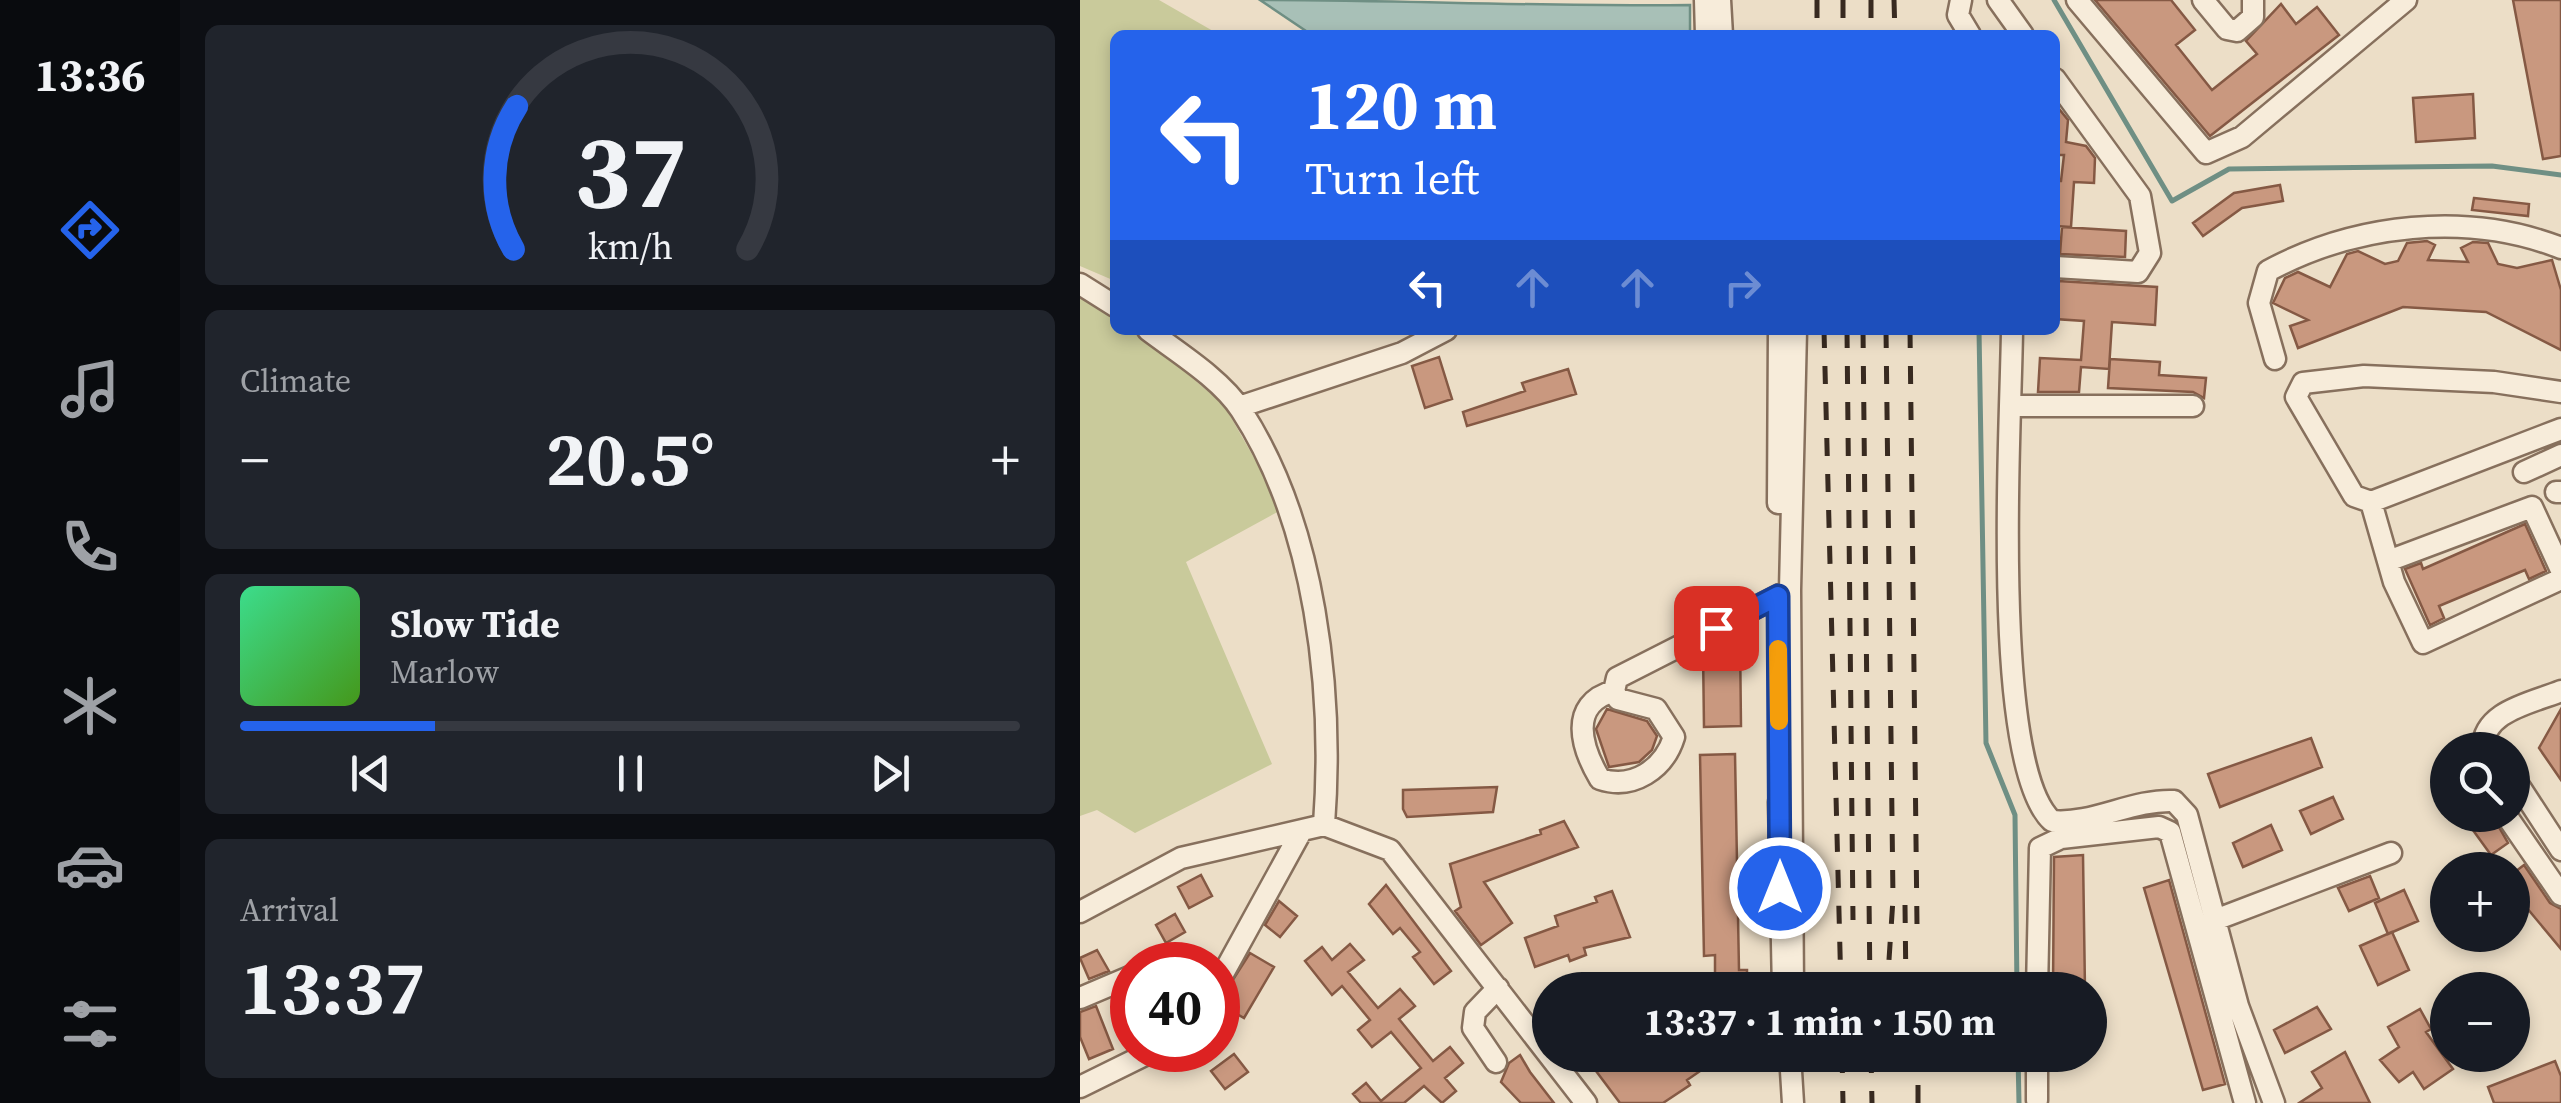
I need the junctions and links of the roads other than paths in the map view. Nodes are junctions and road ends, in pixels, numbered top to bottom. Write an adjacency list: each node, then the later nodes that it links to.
1 (1961, 0): 10 (street)
2 (1998, 0): 11 (street)
3 (2077, 0): 7 (street)
4 (2203, 0): 5 (street)
5 (2253, 0)
6 (1710, 1): 8 (street); 9 (street)
7 (2398, 2)
8 (1707, 30)
9 (1720, 30)
10 (1967, 30)
11 (2019, 30)
12 (2060, 86): 14 (street)
13 (2561, 248): 22 (street)
14 (2060, 267)
15 (1080, 284): 16 (street)
16 (1110, 303)
17 (1154, 335): 26 (street)
18 (1436, 335): 26 (street)
19 (1779, 335): 34 (street)
20 (1796, 335): 34 (street)
21 (2012, 335): 24 (street)
22 (2276, 359)
23 (2561, 392): 30 (street)
24 (2012, 406): 25 (street); 46 (street)
25 (2193, 406)
26 (1240, 407): 38 (street)
27 (2561, 428): 30 (street)
28 (2561, 455): 29 (street)
29 (2524, 472)
30 (2371, 502): 31 (street)
31 (2388, 560): 32 (street); 33 (street)
32 (2561, 570)
33 (2561, 579)
34 (1784, 593): 35 (street); 48 (street); 49 (street)
35 (1614, 691): 35 (street)
36 (2561, 691): 37 (street)
37 (2486, 732)
38 (1324, 825): 40 (street); 52 (street)
39 (2530, 826): 42 (street)
40 (1302, 830): 45 (street); 47 (street)
41 (2524, 832): 44 (street)
42 (2561, 850)
43 (2390, 853): 46 (street)
44 (2561, 895)
45 (1080, 912)
46 (2215, 920): 63 (street)
47 (1238, 942)
48 (1783, 972)
49 (1793, 972)
50 (2037, 972): 62 (street)
51 (1110, 985): 53 (street)
52 (1498, 988): 54 (street); 60 (street)
53 (1080, 998)
54 (1496, 1062)
55 (1111, 1072): 58 (street)
56 (1791, 1072): 61 (street)
57 (2037, 1072): 59 (street)
58 (1080, 1087)
59 (2037, 1100)
60 (1586, 1103)
61 (1793, 1103)
62 (2245, 1103)
63 (2274, 1103)

